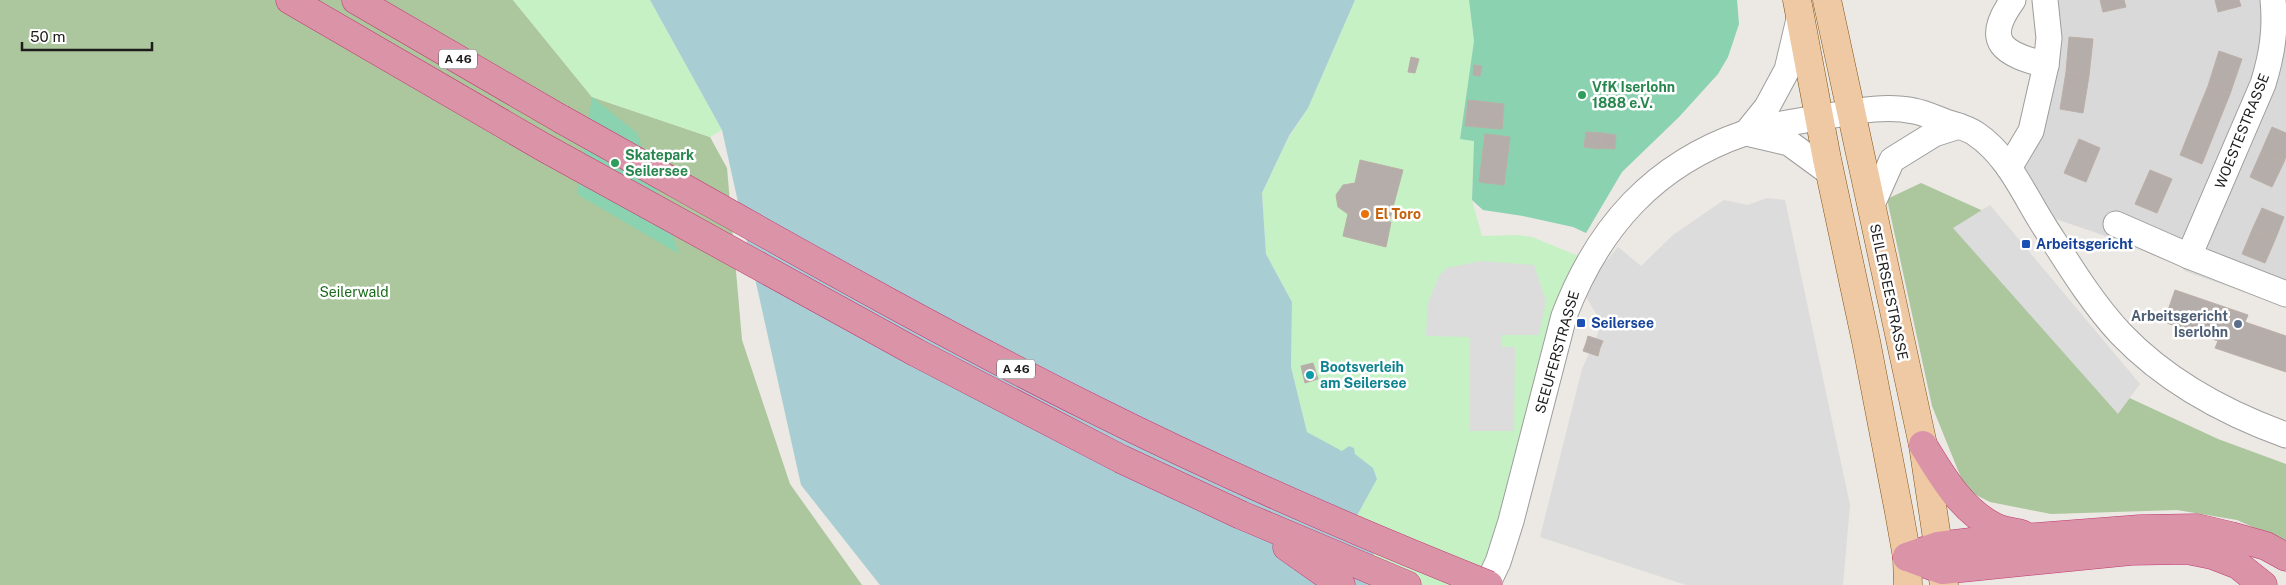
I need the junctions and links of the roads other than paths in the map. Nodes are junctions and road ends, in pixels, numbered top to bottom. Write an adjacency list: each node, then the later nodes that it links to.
1 (290, 0): 21 (highway, A 46)
2 (356, 0): 28 (highway, A 46, bridge)
3 (1827, 0): 9 (main road, SEILERSEESTRASSE)
4 (2013, 0): 8 (street)
5 (2046, 0): 8 (street)
6 (2273, 0): 17 (street, WOESTESTRASSE)
7 (1799, 7): 10 (main road); 12 (street, SEEUFERSTRASSE)
8 (2046, 65): 13 (street)
9 (1850, 112): 10 (street, SEEUFERSTRASSE); 11 (street, SEEUFERSTRASSE); 15 (main road, SEILERSEESTRASSE)
10 (1820, 117): 12 (street, SEEUFERSTRASSE); 14 (main road)
11 (1958, 126): 13 (street, SEEUFERSTRASSE); 15 (street)
12 (1746, 133): 14 (street); 28 (street, SEEUFERSTRASSE)
13 (2009, 168): 19 (street, SEEUFERSTRASSE)
14 (1830, 173): 24 (main road)
15 (1871, 207): 20 (main road, SEILERSEESTRASSE)
16 (2116, 224): 17 (street)
17 (2189, 256): 18 (street)
18 (2286, 294)
19 (2286, 435)
20 (1923, 445): 22 (highway); 25 (main road, SEILERSEESTRASSE)
21 (1241, 515): 26 (highway); 27 (highway, A 46)
22 (2033, 549): 23 (highway); 25 (highway); 30 (highway); 31 (highway)
23 (2286, 557)
24 (1906, 558): 25 (highway); 29 (main road)
25 (1941, 567)
26 (1341, 585)
27 (1406, 585)
28 (1488, 585)
29 (1908, 585)
30 (2008, 585)
31 (2263, 585)

